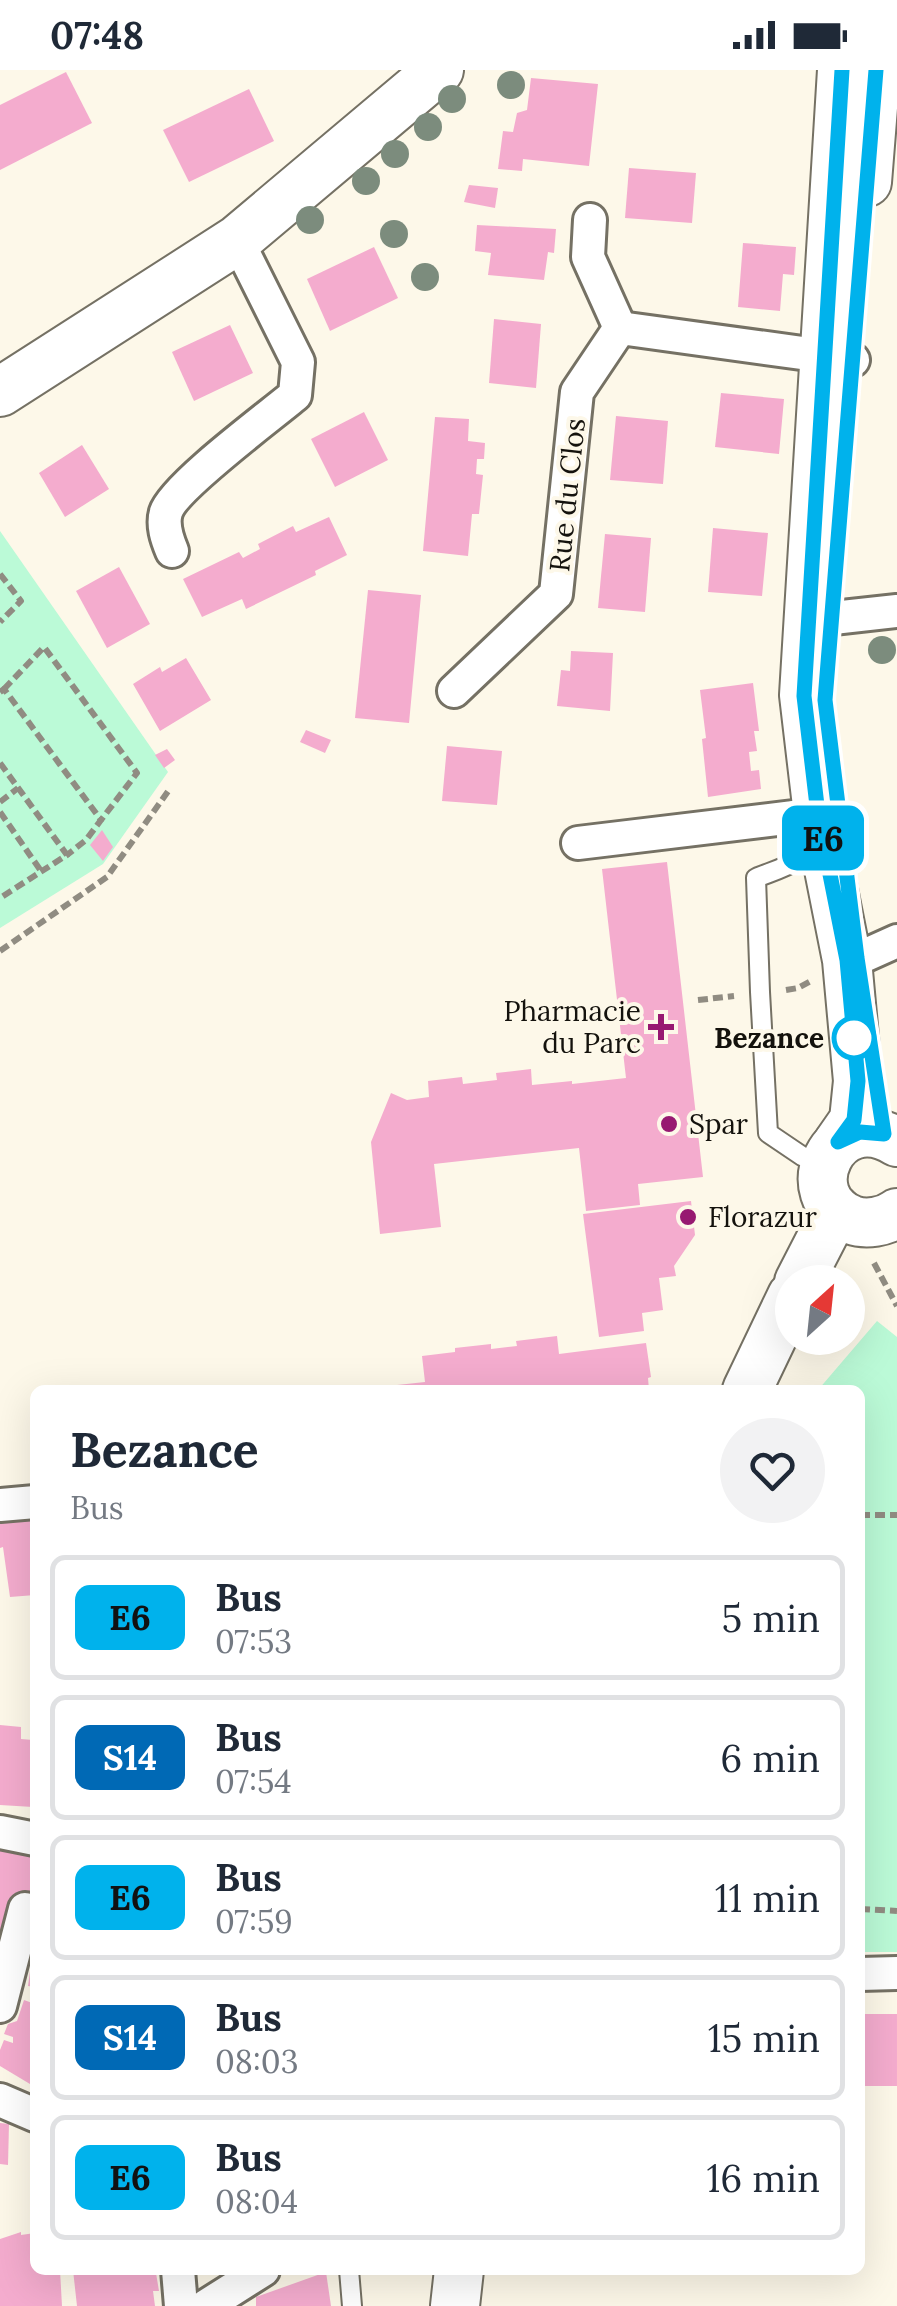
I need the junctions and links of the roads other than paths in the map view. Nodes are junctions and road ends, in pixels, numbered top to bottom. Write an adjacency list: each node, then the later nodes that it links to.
1 (842, 70): 7 (main road)
2 (876, 70): 7 (main road)
3 (436, 71): 5 (main road)
4 (590, 220): 6 (street)
5 (237, 240): 8 (main road); 9 (street)
6 (620, 328): 7 (street); 12 (street, Rue du Clos)
7 (838, 359): 11 (main road)
8 (0, 392)
9 (172, 551)
10 (897, 611): 11 (street)
11 (820, 616): 13 (main road)
12 (454, 692)
13 (828, 805): 14 (street); 15 (main road); 17 (lane)
14 (578, 843)
15 (867, 953): 16 (main road); 17 (main road)
16 (891, 1138): 17 (main road)
17 (833, 1173): 18 (main road); 19 (main road)
18 (897, 1213)
19 (804, 1265)
20 (775, 1332): 21 (main road)
21 (749, 1385)
22 (30, 1502): 23 (street)
23 (0, 1505)
24 (0, 1832): 25 (street)
25 (30, 1838)
26 (25, 1910): 29 (street)
27 (897, 1973): 28 (street)
28 (865, 1974)
29 (0, 2006)
30 (0, 2100): 31 (street)
31 (30, 2112)
32 (178, 2275): 36 (street)
33 (349, 2275): 38 (lane)
34 (458, 2275): 39 (main road)
35 (252, 2285): 37 (street)
36 (181, 2306)
37 (206, 2306)
38 (352, 2306)
39 (455, 2306)

